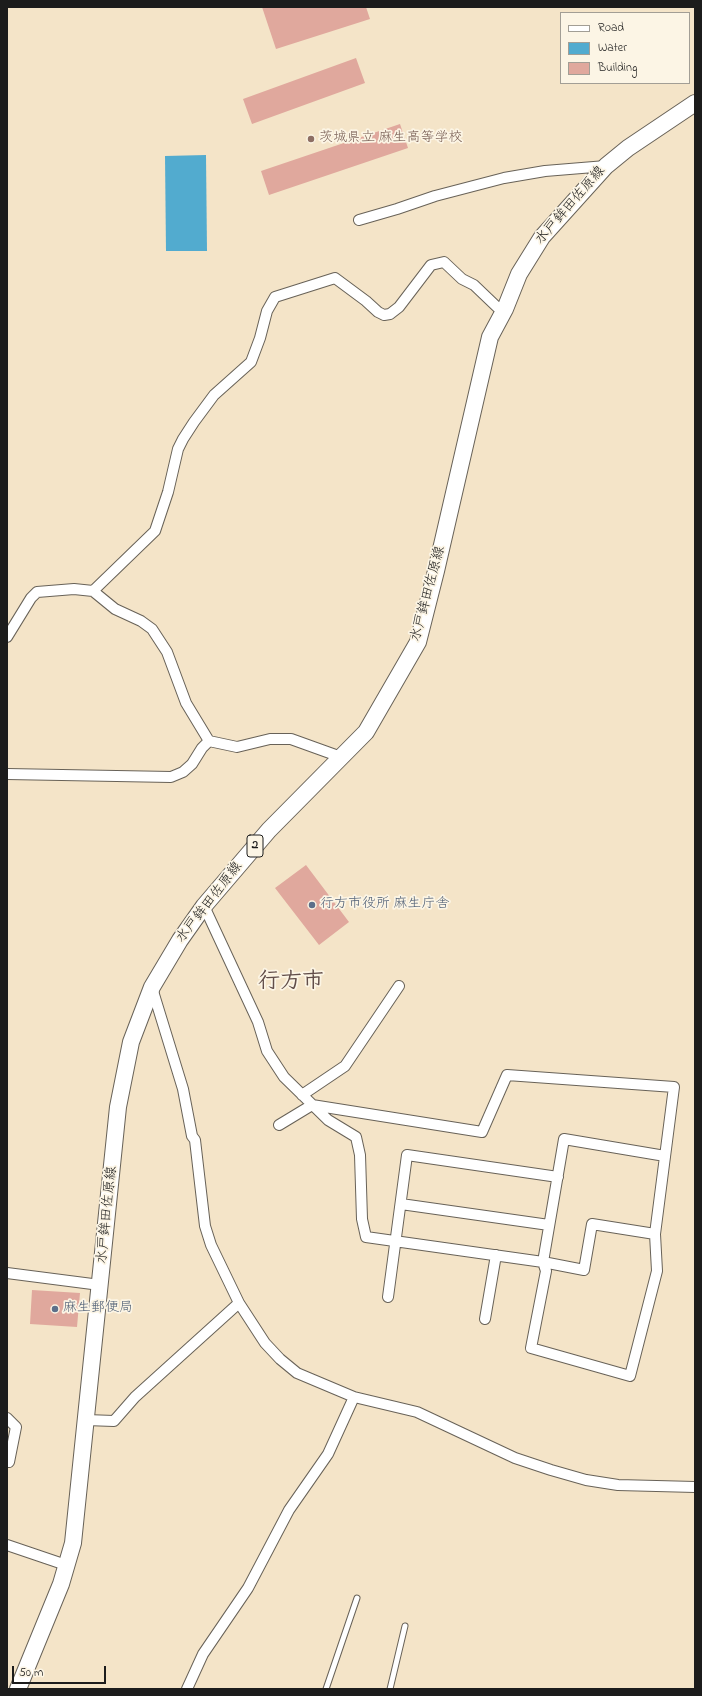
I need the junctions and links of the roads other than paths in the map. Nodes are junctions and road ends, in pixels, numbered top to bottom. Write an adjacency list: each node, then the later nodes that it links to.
1 (695, 103): 2 (main road, 水戸鉾田佐原線 / 2)
2 (606, 166): 3 (street); 4 (main road, 水戸鉾田佐原線 / 2)
3 (359, 220)
4 (505, 309): 5 (street); 8 (main road, 水戸鉾田佐原線 / 2)
5 (93, 591): 6 (street); 7 (street)
6 (7, 637)
7 (209, 741): 8 (street); 9 (street)
8 (341, 757): 10 (main road, 水戸鉾田佐原線 / 2)
9 (7, 774)
10 (204, 906): 12 (main road, 水戸鉾田佐原線 / 2); 13 (street)
11 (399, 986): 13 (street)
12 (152, 987): 25 (main road, 水戸鉾田佐原線 / 2); 27 (street)
13 (302, 1095): 14 (street)
14 (312, 1105): 15 (street); 16 (street); 21 (street)
15 (279, 1125)
16 (665, 1156): 17 (street); 20 (street)
17 (558, 1178): 18 (street); 19 (street)
18 (401, 1204): 19 (street); 21 (street)
19 (549, 1225): 23 (street)
20 (655, 1234): 23 (street); 23 (street)
21 (396, 1240): 22 (street); 26 (street)
22 (496, 1255): 23 (street); 28 (street)
23 (543, 1262)
24 (7, 1272): 25 (street)
25 (100, 1285): 31 (main road, 水戸鉾田佐原線 / 2)
26 (388, 1297)
27 (239, 1303): 29 (street); 31 (street)
28 (485, 1319)
29 (354, 1396): 33 (street); 39 (street)
30 (7, 1418): 32 (street)
31 (86, 1420): 35 (main road, 水戸鉾田佐原線 / 2)
32 (10, 1462)
33 (695, 1487)
34 (7, 1546): 35 (street)
35 (66, 1565): 38 (main road, 水戸鉾田佐原線 / 2)
36 (356, 1598): 40 (lane)
37 (405, 1626): 41 (lane)
38 (18, 1689)
39 (187, 1689)
40 (326, 1689)
41 (390, 1689)

